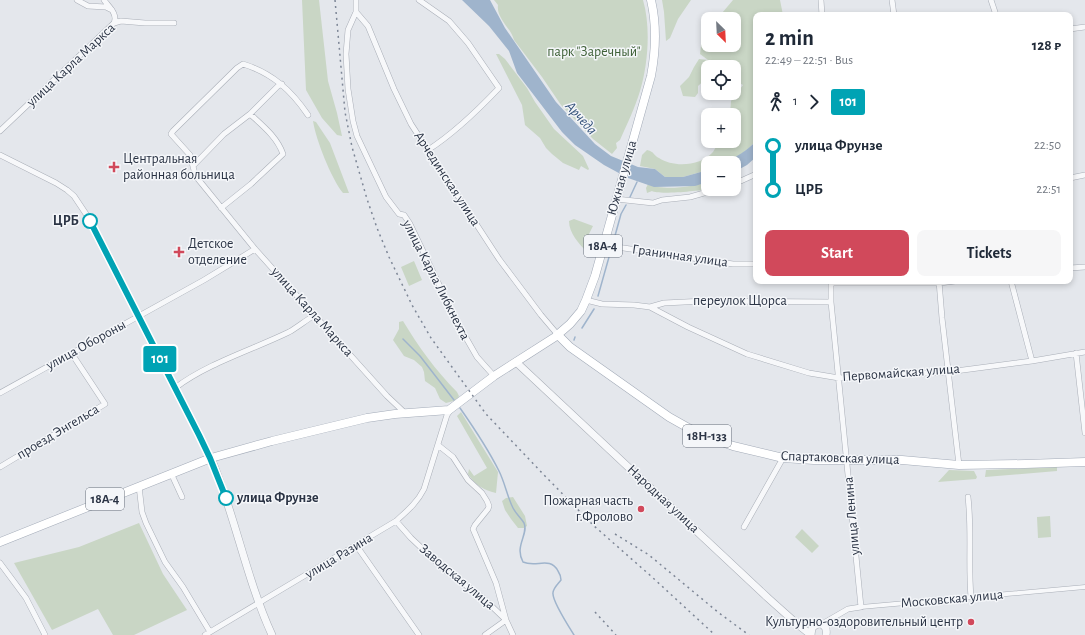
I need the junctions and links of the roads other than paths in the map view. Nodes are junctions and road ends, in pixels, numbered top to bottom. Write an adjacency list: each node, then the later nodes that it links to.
1 (77, 0): 9 (street, улица Карла Маркса)
2 (104, 0): 9 (street)
3 (356, 0): 10 (street, улица Карла Либкнехта)
4 (419, 0): 22 (street)
5 (651, 0): 30 (main road, Южная улица / 18А-4)
6 (820, 0): 11 (street)
7 (892, 0): 12 (street)
8 (991, 0): 13 (street)
9 (112, 10): 14 (street)
10 (356, 12): 22 (street, Арчединская улица); 52 (street, улица Карла Либкнехта)
11 (822, 12)
12 (894, 12)
13 (995, 12)
14 (114, 23): 15 (street, улица Карла Маркса); 21 (street, улица Карла Маркса)
15 (174, 23)
16 (1085, 27): 17 (street)
17 (1073, 29)
18 (282, 84): 19 (street); 20 (street, улица Карла Маркса); 24 (street, улица Карла Маркса)
19 (250, 114): 24 (street); 31 (street)
20 (308, 115)
21 (0, 132)
22 (428, 150): 45 (street, Арчединская улица)
23 (0, 155): 44 (street)
24 (193, 166): 31 (street, улица Карла Маркса)
25 (1085, 175): 27 (street)
26 (753, 177): 28 (street)
27 (1073, 177)
28 (741, 181)
29 (701, 194): 30 (street)
30 (616, 200): 32 (main road, Южная улица / 18А-4)
31 (221, 208): 33 (street, улица Карла Маркса)
32 (603, 245): 34 (street, Граничная улица); 40 (main road, Южная улица / 18А-4)
33 (255, 249): 43 (street, улица Карла Маркса); 44 (street, улица Обороны)
34 (753, 264)
35 (1085, 267): 36 (street)
36 (1073, 268)
37 (831, 284): 41 (street, улица Ленина)
38 (940, 284): 51 (street)
39 (1012, 284): 49 (street)
40 (586, 300): 42 (street, Первомайская улица); 45 (main road, Южная улица / 18А-4)
41 (831, 302): 42 (street, переулок Щорса); 53 (street, улица Ленина)
42 (650, 307): 53 (street, Первомайская улица)
43 (315, 315): 54 (street); 57 (street, улица Карла Маркса)
44 (139, 316): 48 (street, улица Обороны); 54 (street)
45 (558, 335): 50 (main road, Южная улица / 18А-4); 61 (main road, Спартаковская улица / 18Н-133)
46 (1085, 352): 47 (street, Первомайская улица)
47 (1076, 353): 49 (street, Первомайская улица); 58 (street)
48 (72, 354): 55 (street, улица Обороны); 65 (street, проезд Энгельса)
49 (1032, 361): 51 (street, Первомайская улица)
50 (516, 362): 52 (main road, Южная улица / 18А-4); 80 (street, Народная улица)
51 (948, 372): 53 (street, Первомайская улица); 64 (street)
52 (494, 376): 56 (main road, Южная улица / 18А-4)
53 (839, 378): 62 (street, улица Ленина)
54 (175, 388): 60 (street)
55 (0, 393)
56 (452, 408): 57 (main road, 18А-4); 59 (street, улица Разина)
57 (405, 413): 60 (main road, 18А-4)
58 (1085, 433)
59 (438, 445): 70 (street, улица Разина); 79 (street)
60 (210, 458): 66 (main road, 18А-4); 77 (street)
61 (783, 458): 62 (main road, Спартаковская улица / 18Н-133); 71 (street)
62 (847, 460): 64 (main road, Спартаковская улица / 18Н-133); 78 (street, улица Ленина)
63 (1085, 462): 64 (main road, Спартаковская улица / 18Н-133)
64 (959, 465)
65 (0, 467)
66 (171, 473): 67 (main road, 18А-4); 68 (street)
67 (139, 486): 72 (main road, 18А-4); 83 (street)
68 (182, 497)
69 (968, 497): 76 (street)
70 (396, 521): 73 (street, улица Разина); 79 (street, Заводская улица)
71 (744, 527)
72 (0, 542)
73 (356, 545): 77 (street, улица Разина); 88 (street)
74 (0, 563): 85 (street)
75 (1085, 587): 76 (street, Московская улица)
76 (971, 597): 78 (street, Московская улица)
77 (259, 603): 83 (street, улица Разина); 87 (street)
78 (861, 607): 82 (street, Московская улица)
79 (506, 620): 89 (street); 90 (street, Заводская улица)
80 (796, 623): 81 (street); 91 (street, Народная улица)
81 (814, 624): 82 (street); 91 (street)
82 (822, 624): 84 (street)
83 (210, 632): 86 (street, улица Разина)
84 (828, 634)
85 (45, 635)
86 (205, 635)
87 (272, 635)
88 (419, 635)
89 (486, 635)
90 (514, 635)
91 (811, 635)

